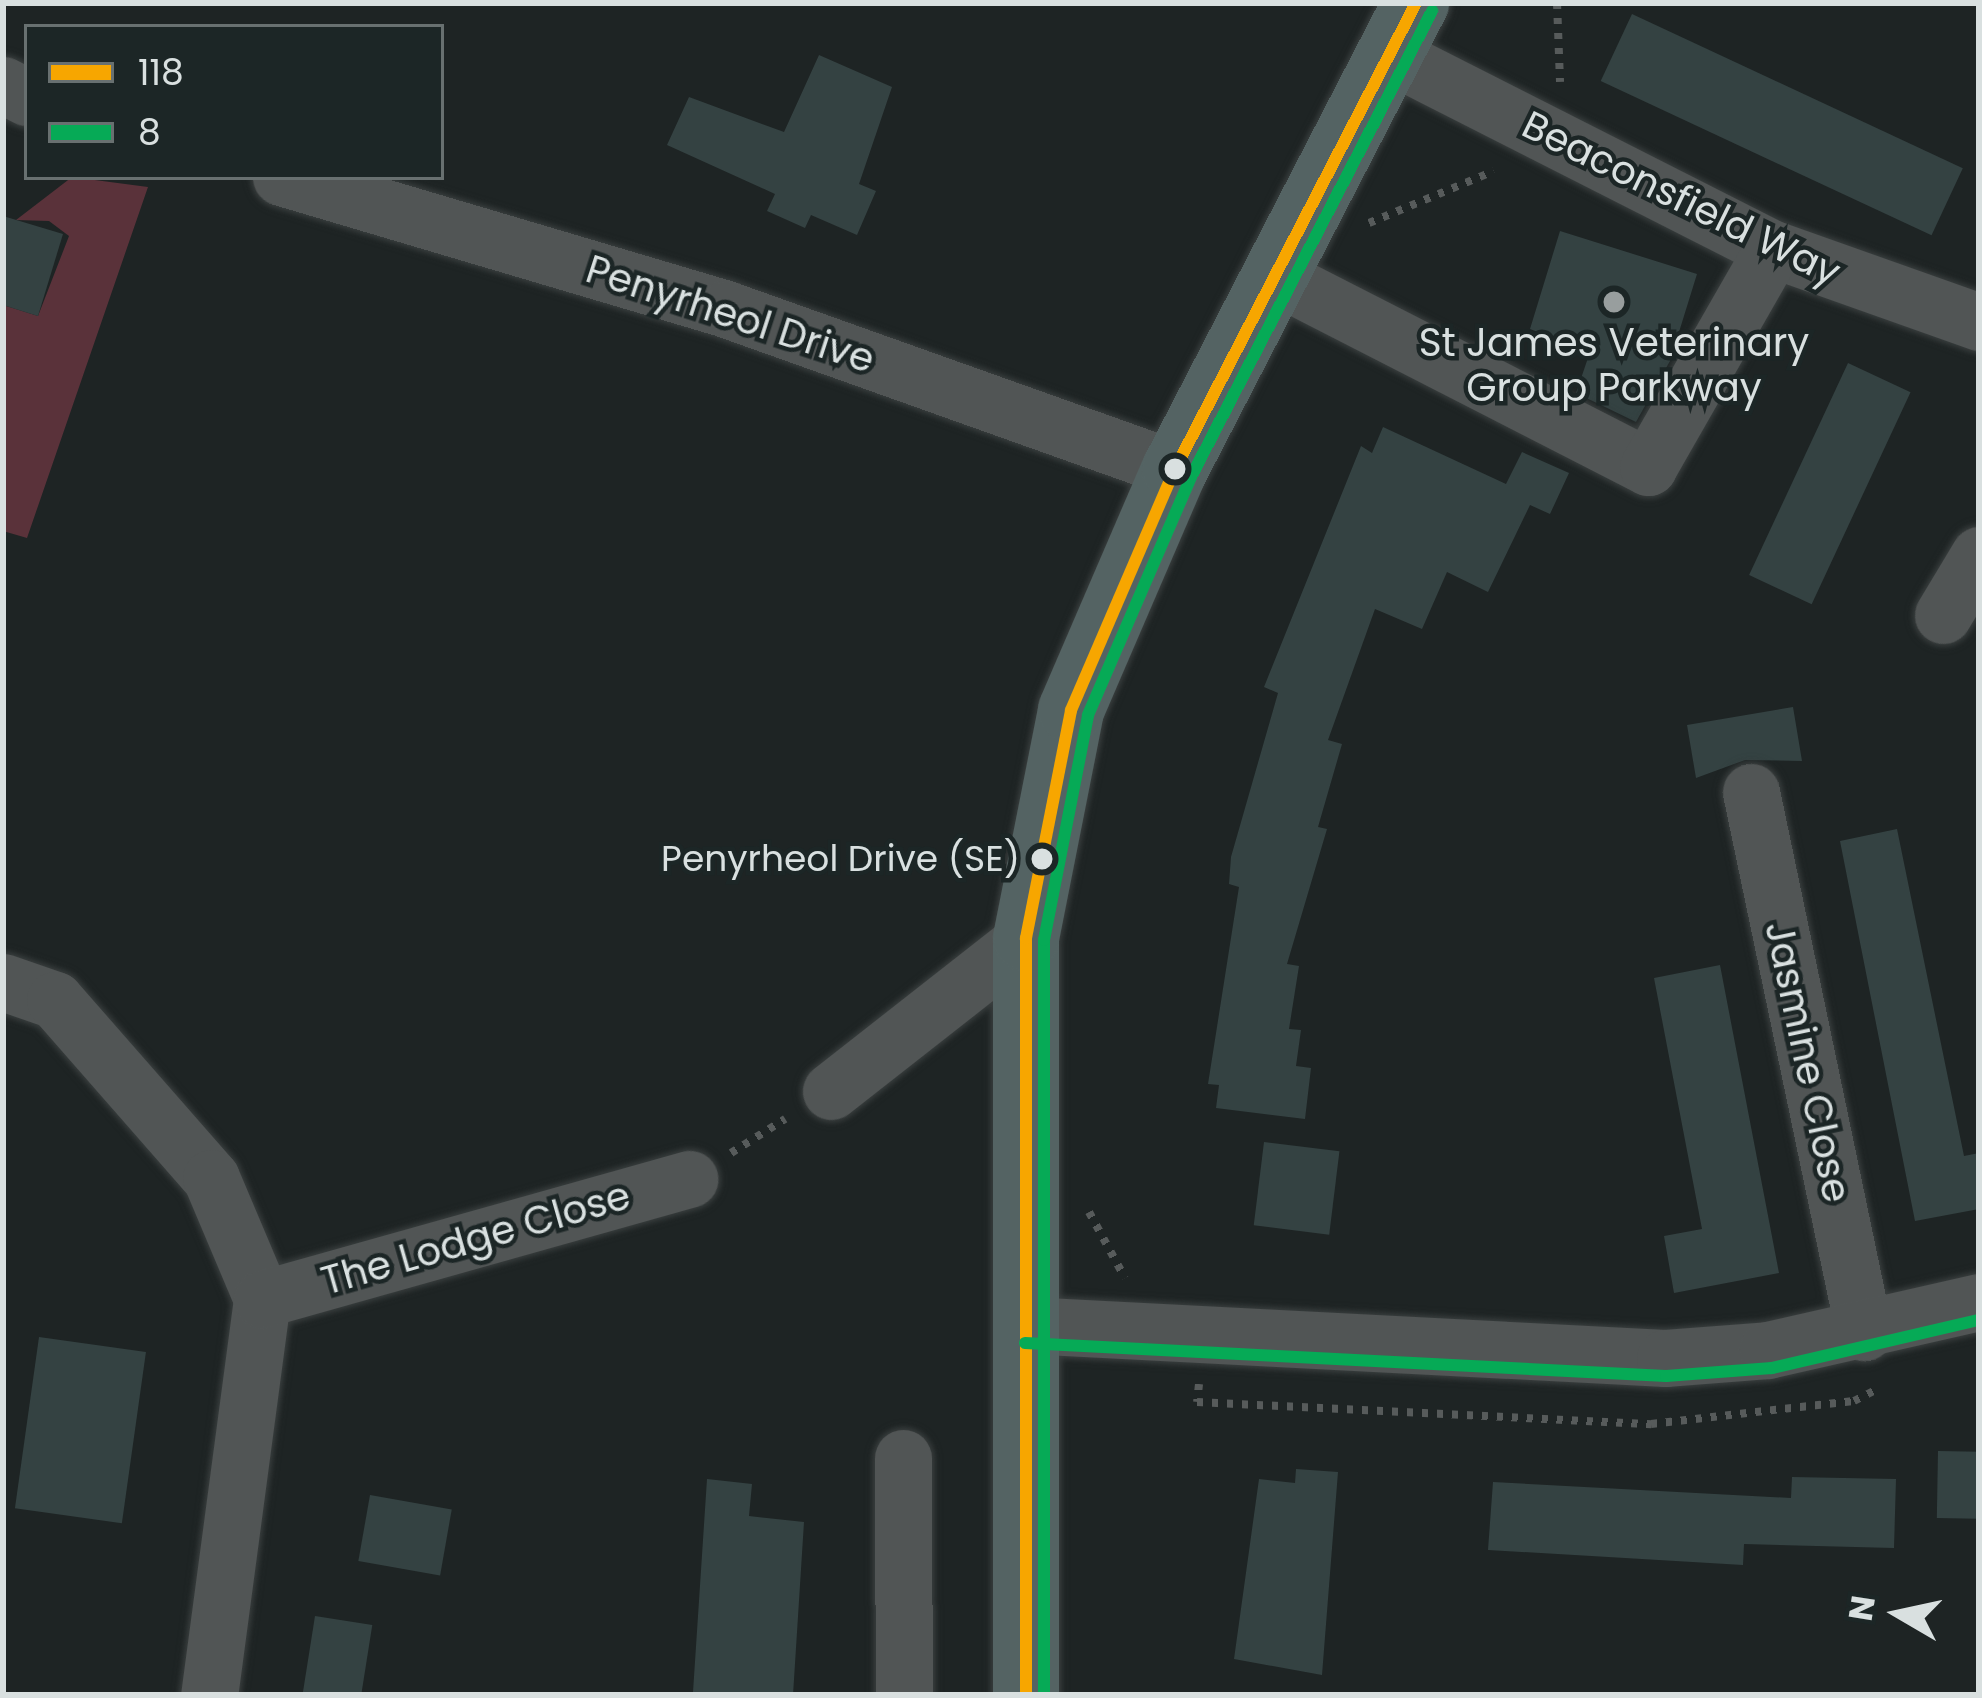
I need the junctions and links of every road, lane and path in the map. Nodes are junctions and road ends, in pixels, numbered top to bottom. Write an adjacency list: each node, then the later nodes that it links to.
1 (1403, 29): 3 (street, Beaconsfield Way); 4 (main road)
2 (290, 180): 6 (street, Penyrheol Drive)
3 (1773, 249): 4 (street); 5 (street, Beaconsfield Way)
4 (1279, 278): 6 (main road)
5 (1979, 322)
6 (1175, 469): 10 (main road)
7 (1979, 555): 8 (street)
8 (1943, 615)
9 (1751, 792): 17 (street, Jasmine Close)
10 (1026, 938): 12 (street); 16 (main road)
11 (3, 982): 14 (street)
12 (831, 1091): 13 (path)
13 (689, 1179): 14 (street, The Lodge Close)
14 (262, 1299): 19 (street)
15 (1979, 1302): 17 (street)
16 (1026, 1325): 17 (street); 21 (main road)
17 (1864, 1332)
18 (903, 1458): 20 (street)
19 (209, 1695)
20 (904, 1695)
21 (1026, 1695)

